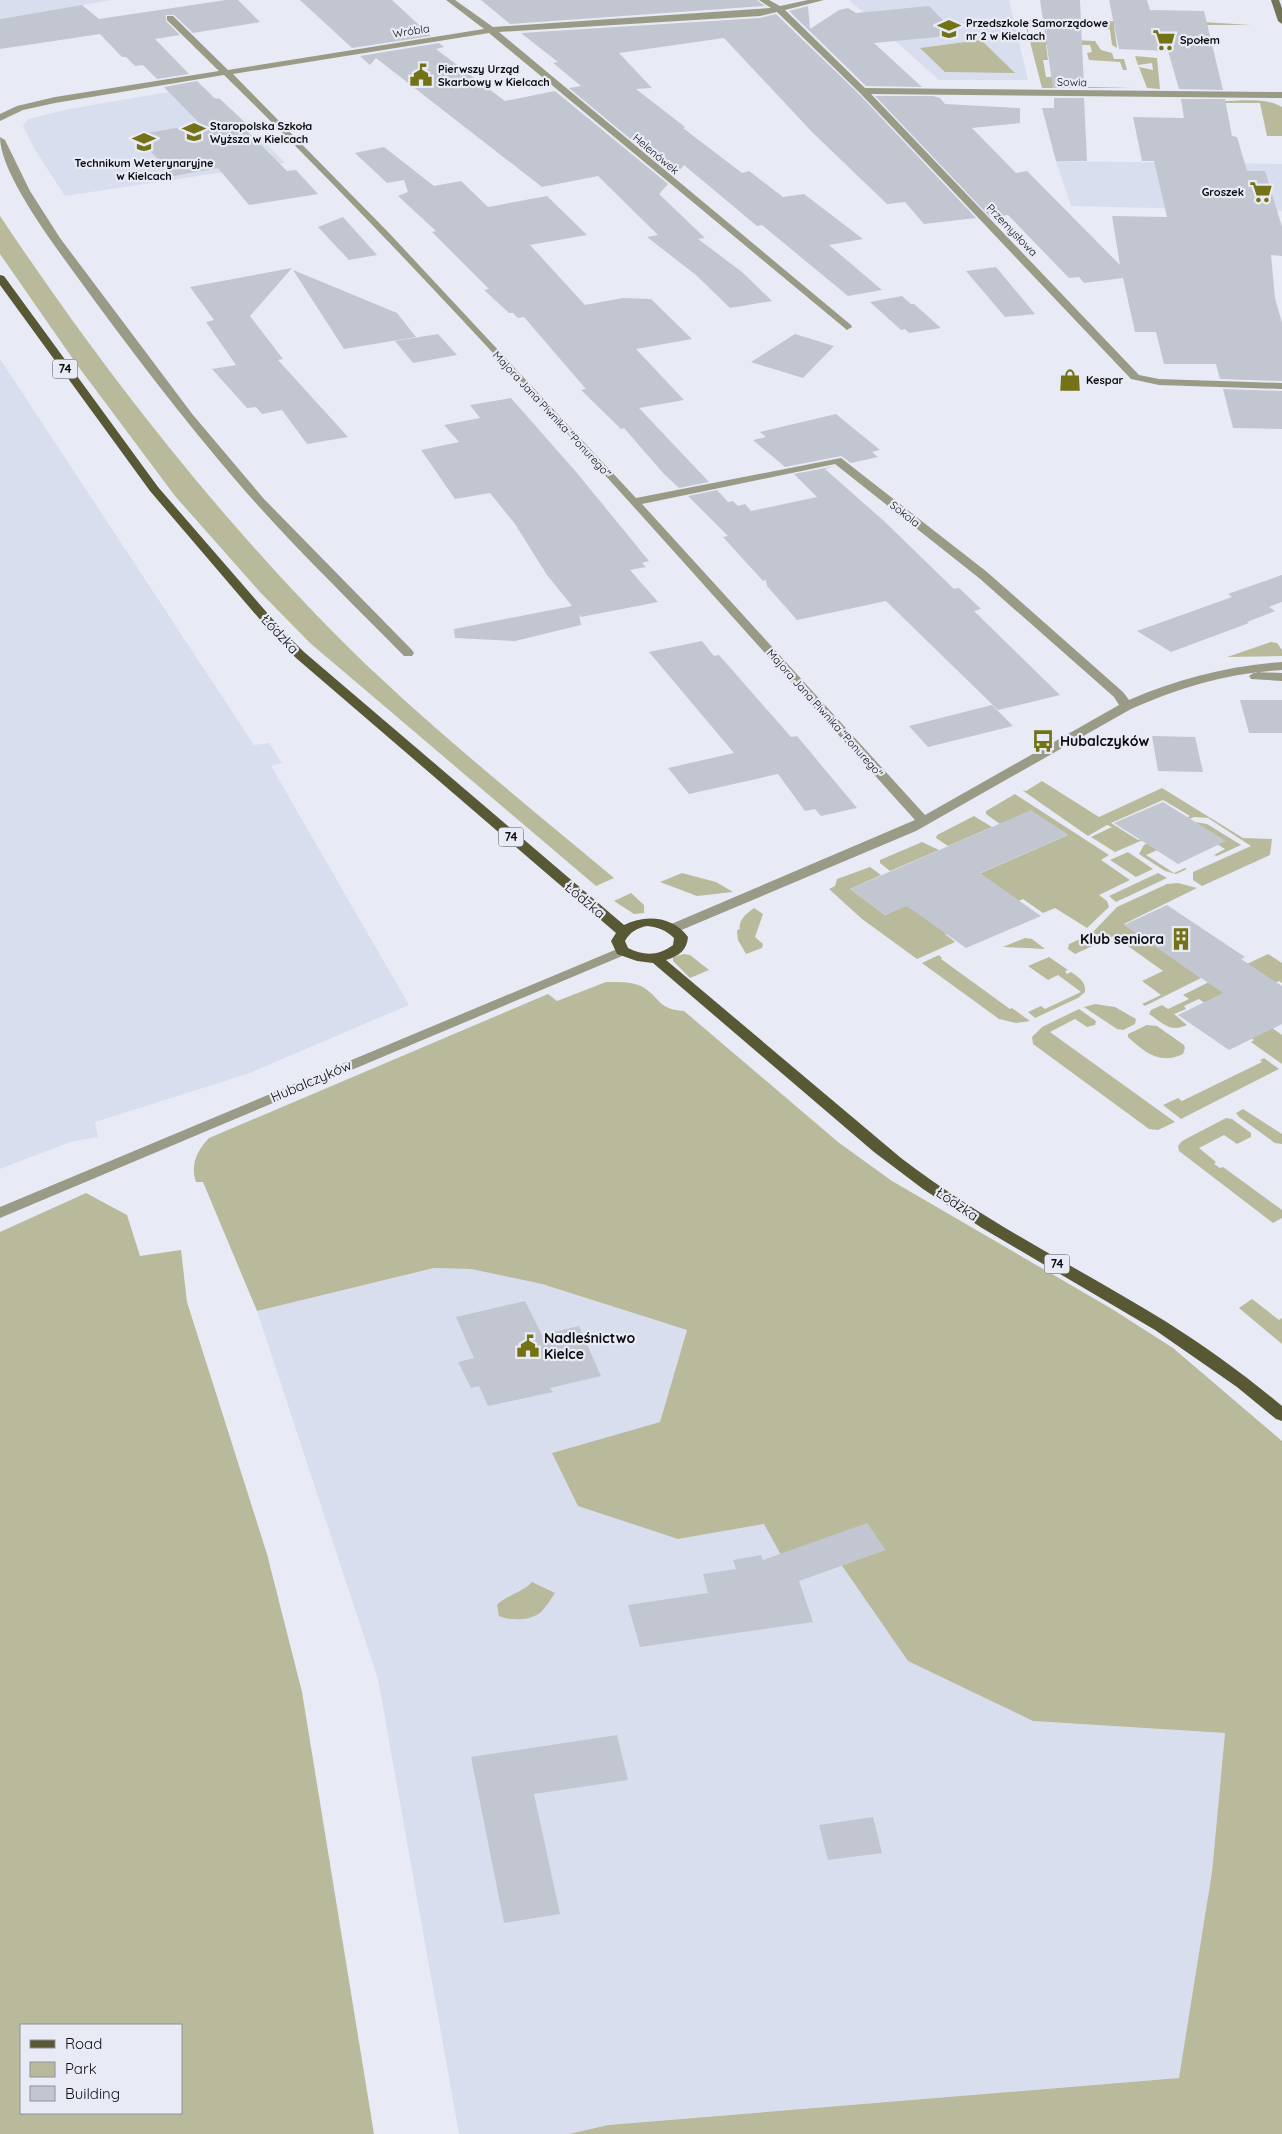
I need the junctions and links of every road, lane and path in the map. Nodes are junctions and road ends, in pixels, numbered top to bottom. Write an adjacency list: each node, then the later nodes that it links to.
1 (450, 0): 8 (street, Helenówek)
2 (763, 0): 5 (street, Przemysłowa)
3 (820, 0): 5 (street, Wróbla)
4 (1275, 0): 7 (street)
5 (780, 10): 8 (street, Wróbla); 10 (street, Przemysłowa)
6 (170, 18): 9 (street, Majora Jana Piwnika "Ponurego")
7 (1282, 21)
8 (491, 30): 9 (street, Wróbla); 15 (street, Helenówek)
9 (224, 71): 12 (street, Wróbla); 17 (street, Majora Jana Piwnika "Ponurego")
10 (863, 91): 11 (street, Sowia); 16 (street, Przemysłowa)
11 (1282, 95)
12 (0, 118)
13 (0, 140): 18 (street)
14 (0, 278): 25 (main road, Łódzka / 74)
15 (847, 327)
16 (1282, 386)
17 (634, 502): 22 (street, Sokola); 23 (street, Majora Jana Piwnika "Ponurego")
18 (408, 653)
19 (1282, 666): 20 (street)
20 (1213, 675): 21 (street); 22 (street)
21 (1282, 678)
22 (1126, 706): 23 (street)
23 (923, 821): 24 (street)
24 (674, 928): 25 (main road); 27 (main road)
25 (622, 931): 26 (main road)
26 (622, 950): 27 (main road); 28 (street, Hubalczyków)
27 (657, 959): 29 (main road, Łódzka / 74)
28 (0, 1213)
29 (1282, 1415)

